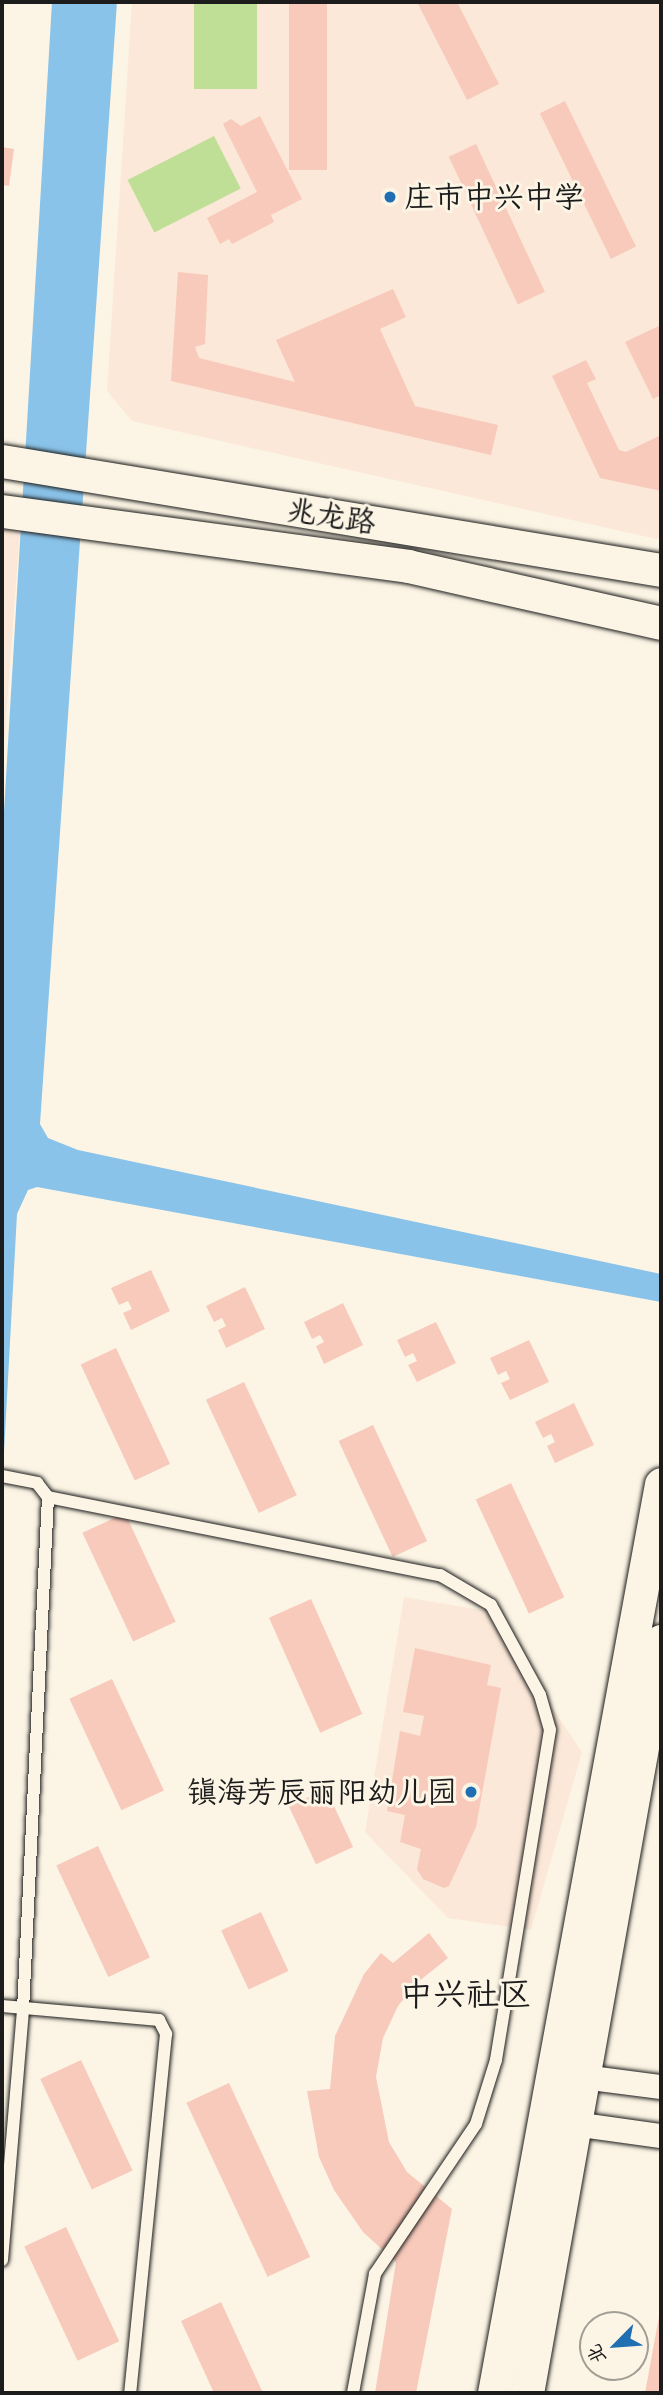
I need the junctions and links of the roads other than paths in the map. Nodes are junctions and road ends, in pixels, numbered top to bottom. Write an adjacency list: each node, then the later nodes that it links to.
1 (2, 461): 3 (street, 兆龙路)
2 (2, 511): 4 (street, 兆龙路)
3 (661, 570)
4 (661, 623)
5 (2, 1476): 7 (lane)
6 (661, 1485): 11 (street)
7 (48, 1497): 10 (lane); 17 (lane)
8 (661, 1641): 11 (street)
9 (2, 2006): 10 (lane)
10 (23, 2010): 15 (lane); 16 (lane)
11 (569, 2075): 12 (street); 13 (street)
12 (661, 2087)
13 (560, 2122): 14 (street); 18 (street); 19 (street)
14 (661, 2136)
15 (2, 2260)
16 (130, 2393)
17 (353, 2393)
18 (495, 2393)
19 (527, 2393)

